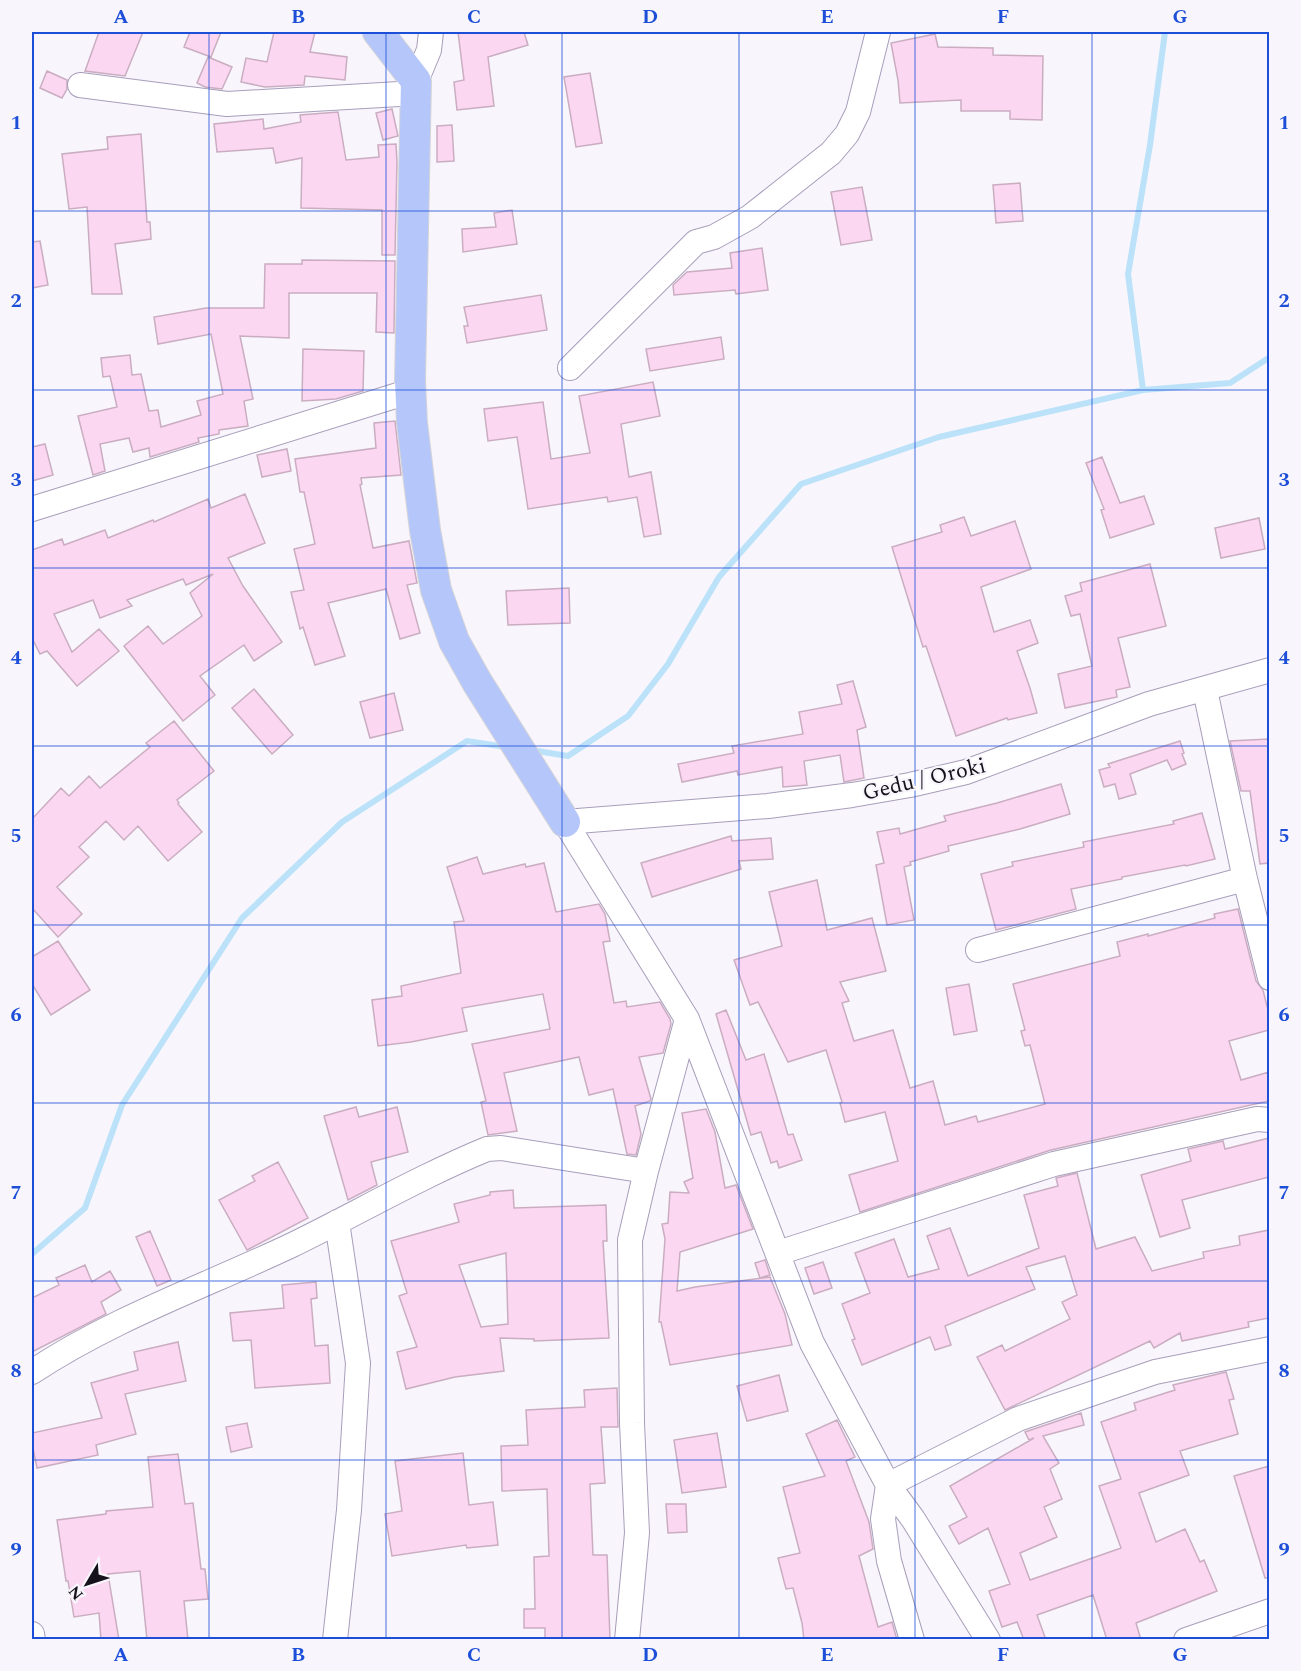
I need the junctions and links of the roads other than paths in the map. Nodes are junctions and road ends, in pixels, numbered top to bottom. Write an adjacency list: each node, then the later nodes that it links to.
1 (378, 32): 5 (main road)
2 (431, 32): 5 (street)
3 (878, 32): 6 (street)
4 (80, 86): 5 (street)
5 (416, 87): 7 (main road)
6 (570, 368)
7 (411, 391): 8 (street); 11 (main road)
8 (32, 509)
9 (1269, 670): 10 (street, Gedu / Oroki)
10 (1205, 690): 11 (street, Gedu / Oroki); 12 (street)
11 (565, 822): 15 (street)
12 (1245, 879): 13 (street); 14 (street)
13 (978, 950)
14 (1269, 978)
15 (687, 1019): 17 (street); 19 (street)
16 (1269, 1120): 19 (street)
17 (645, 1171): 18 (street); 27 (street)
18 (337, 1222): 21 (street); 26 (street)
19 (778, 1253): 22 (street)
20 (1269, 1349): 22 (street)
21 (32, 1372)
22 (888, 1485): 28 (street); 29 (street)
23 (1269, 1611): 30 (street)
24 (32, 1634): 25 (street)
25 (33, 1640)
26 (335, 1640)
27 (627, 1640)
28 (912, 1640)
29 (988, 1640)
30 (1186, 1640)

